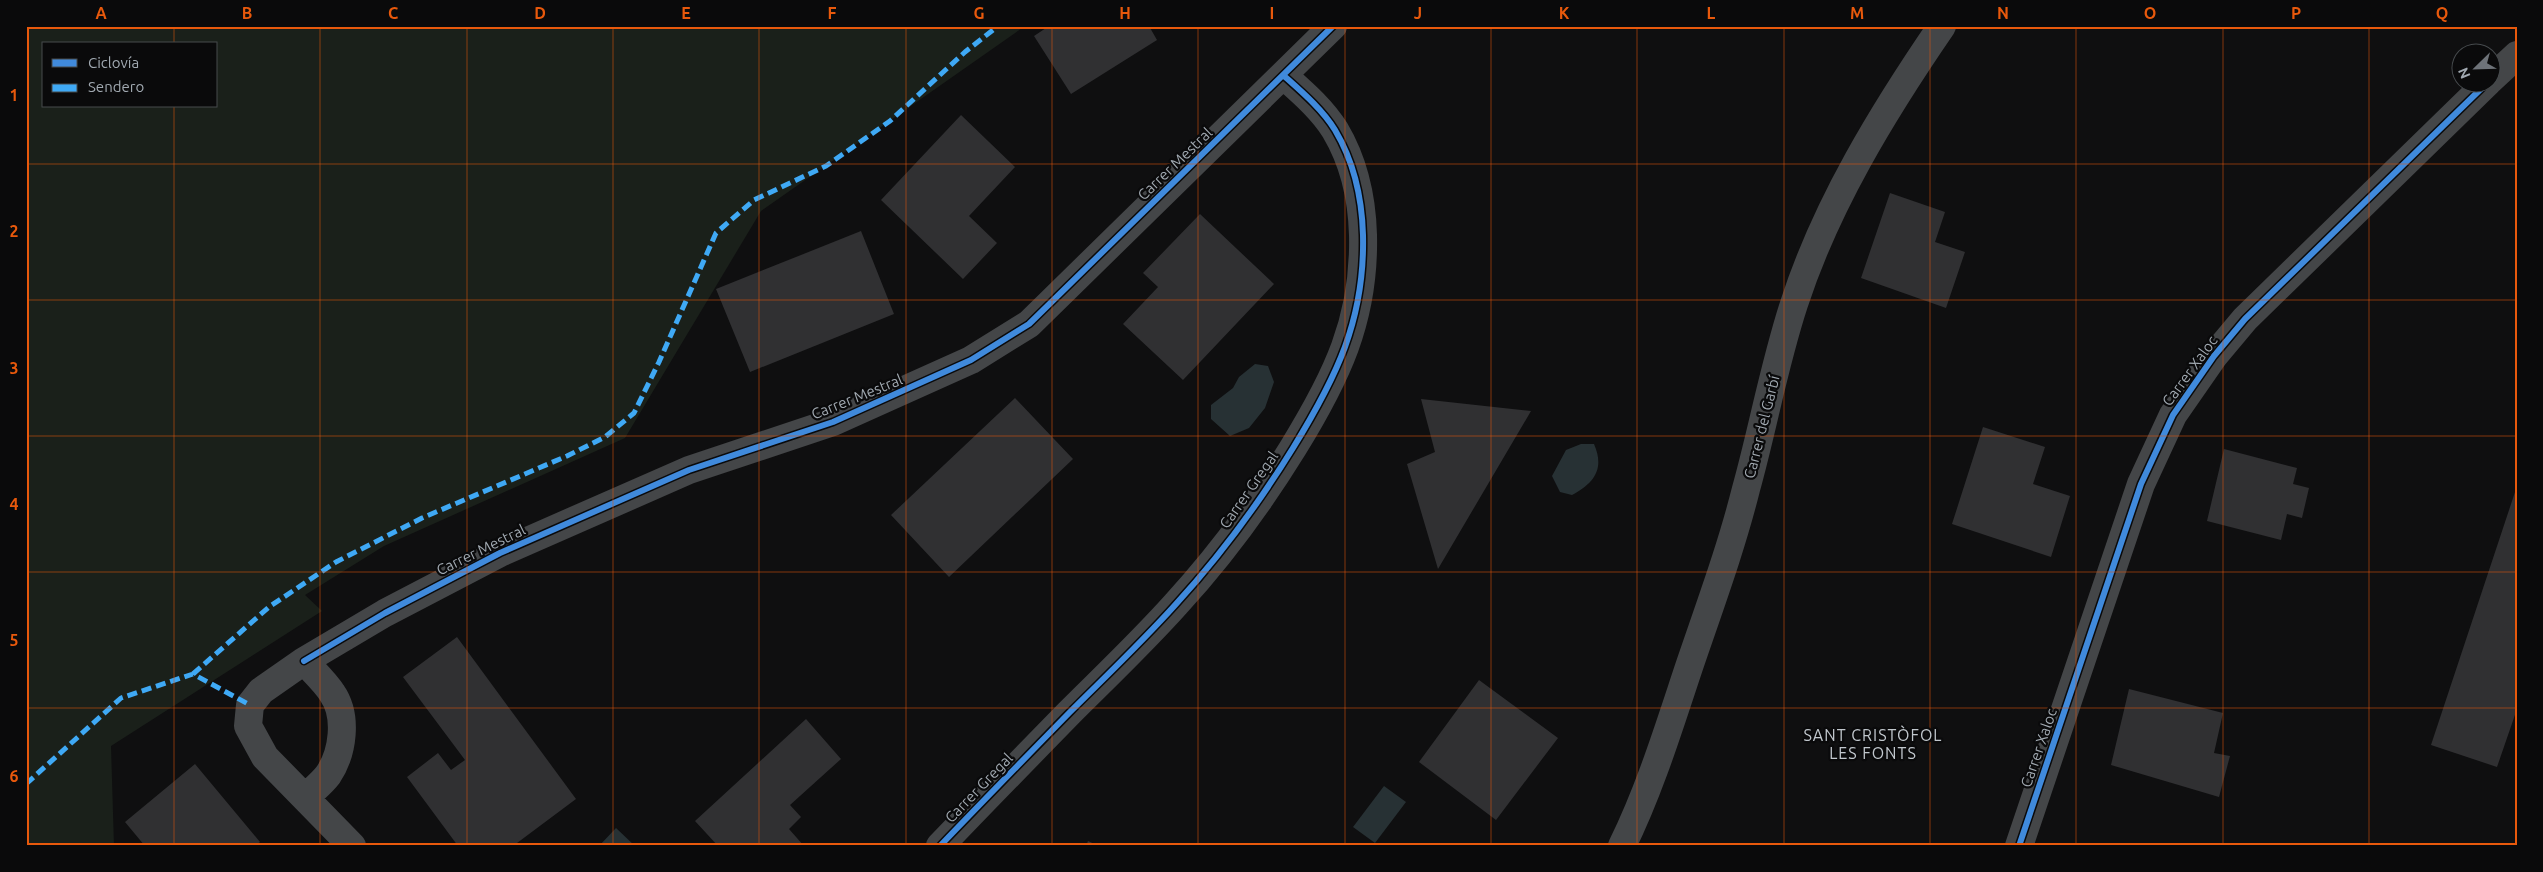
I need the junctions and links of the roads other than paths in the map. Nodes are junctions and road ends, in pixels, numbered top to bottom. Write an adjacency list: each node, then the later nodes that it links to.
1 (1332, 26): 5 (street, Carrer Mestral)
2 (1942, 26): 11 (street, Carrer del Garbí)
3 (2517, 55): 4 (street, Carrer Xaloc)
4 (2500, 71)
5 (1283, 75): 7 (street, Carrer Mestral); 10 (street, Carrer Gregal)
6 (2479, 92): 12 (street, Carrer Xaloc)
7 (304, 661): 8 (street); 8 (street)
8 (306, 798): 9 (street)
9 (352, 846)
10 (940, 846)
11 (1622, 846)
12 (2019, 846)

